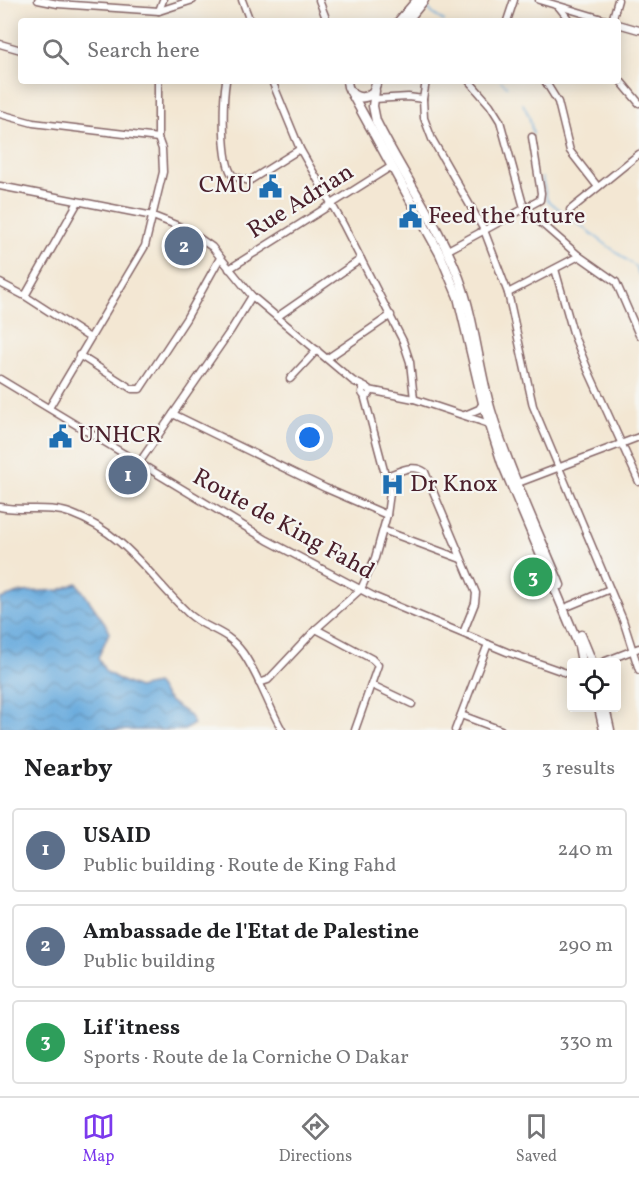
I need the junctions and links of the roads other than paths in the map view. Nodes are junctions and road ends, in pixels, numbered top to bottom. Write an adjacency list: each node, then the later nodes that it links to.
1 (38, 0): 12 (street)
2 (129, 0): 15 (street)
3 (163, 0): 16 (street)
4 (193, 0): 16 (street)
5 (242, 0): 18 (street)
6 (319, 0): 19 (street)
7 (417, 0): 20 (highway)
8 (424, 0): 21 (highway)
9 (514, 0): 22 (street)
10 (538, 0): 14 (street)
11 (618, 0): 25 (street)
12 (58, 2): 13 (street)
13 (91, 3): 15 (street)
14 (558, 6): 23 (street); 24 (street)
15 (127, 9): 16 (street)
16 (162, 11): 17 (street)
17 (163, 18)
18 (248, 18)
19 (326, 18)
20 (402, 18)
21 (409, 18)
22 (508, 18)
23 (568, 18)
24 (600, 18)
25 (612, 18)
26 (621, 25): 27 (street)
27 (639, 30)
28 (0, 44): 29 (street)
29 (18, 49)
30 (621, 82): 42 (street)
31 (158, 84): 45 (street)
32 (226, 84): 46 (street)
33 (273, 84): 46 (street)
34 (348, 84): 39 (highway)
35 (376, 84): 40 (highway)
36 (426, 84): 41 (street)
37 (472, 84): 53 (street)
38 (546, 84): 49 (street)
39 (352, 94): 40 (highway); 48 (highway)
40 (374, 95): 41 (street); 57 (highway)
41 (423, 99): 56 (street)
42 (639, 104)
43 (0, 114): 45 (street)
44 (532, 136): 53 (street)
45 (158, 138): 55 (street)
46 (300, 149): 52 (street)
47 (639, 154): 49 (street)
48 (392, 166): 52 (street, Rue Adrian); 78 (highway)
49 (598, 187): 54 (street)
50 (1, 188): 51 (street)
51 (78, 202): 55 (street); 65 (street)
52 (330, 204): 60 (street); 61 (street, Rue Adrian)
53 (524, 208): 56 (street); 58 (street)
54 (570, 210)
55 (153, 216): 59 (street); 70 (street)
56 (484, 230): 57 (street); 64 (street)
57 (448, 250): 89 (highway)
58 (579, 256): 62 (street); 69 (street)
59 (220, 258): 61 (street); 72 (street)
60 (361, 259): 67 (street); 68 (street)
61 (229, 268): 66 (street)
62 (555, 269): 64 (street); 84 (street)
63 (0, 283): 65 (street)
64 (508, 293): 86 (street)
65 (25, 296): 70 (street)
66 (252, 296): 68 (street); 80 (street)
67 (391, 315): 73 (street); 77 (street)
68 (277, 317): 71 (street)
69 (639, 335)
70 (90, 338): 72 (street)
71 (317, 350): 73 (street); 75 (street)
72 (79, 355): 79 (street)
73 (328, 358): 76 (street)
74 (0, 379): 79 (street, Route de King Fahd)
75 (290, 379)
76 (366, 391): 77 (street); 87 (street)
77 (414, 399): 81 (street)
78 (483, 403): 81 (street); 82 (highway)
79 (49, 408): 85 (street, Route de King Fahd)
80 (173, 414): 85 (street); 91 (street)
81 (465, 415): 82 (street)
82 (489, 424): 101 (highway)
83 (639, 437): 84 (street)
84 (621, 444): 86 (street); 88 (street)
85 (140, 464): 94 (street, Route de King Fahd)
86 (558, 467): 89 (street); 95 (street)
87 (386, 476): 91 (street); 93 (street)
88 (639, 482)
89 (518, 483): 96 (highway)
90 (0, 507): 108 (street)
91 (387, 514): 92 (street)
92 (383, 530): 93 (street); 94 (street)
93 (461, 559): 98 (street)
94 (361, 589): 97 (street); 98 (street, Route de King Fahd)
95 (610, 589): 96 (street); 100 (street)
96 (569, 606): 102 (highway)
97 (316, 629): 108 (street); 109 (street)
98 (463, 633): 99 (street, Route de King Fahd)
99 (488, 644): 105 (street, Route de King Fahd); 113 (street)
100 (636, 649): 103 (street); 104 (street)
101 (582, 658)
102 (590, 658)
103 (615, 658)
104 (639, 670)
105 (564, 671): 106 (street, Route de King Fahd); 107 (street, Route de King Fahd)
106 (567, 671)
107 (567, 672)
108 (259, 683): 114 (street)
109 (372, 686): 110 (street); 115 (street)
110 (412, 704)
111 (600, 712): 118 (highway)
112 (606, 712): 119 (highway)
113 (461, 715): 116 (street); 117 (street)
114 (282, 730)
115 (355, 730)
116 (455, 730)
117 (501, 730)
118 (604, 730)
119 (610, 730)

